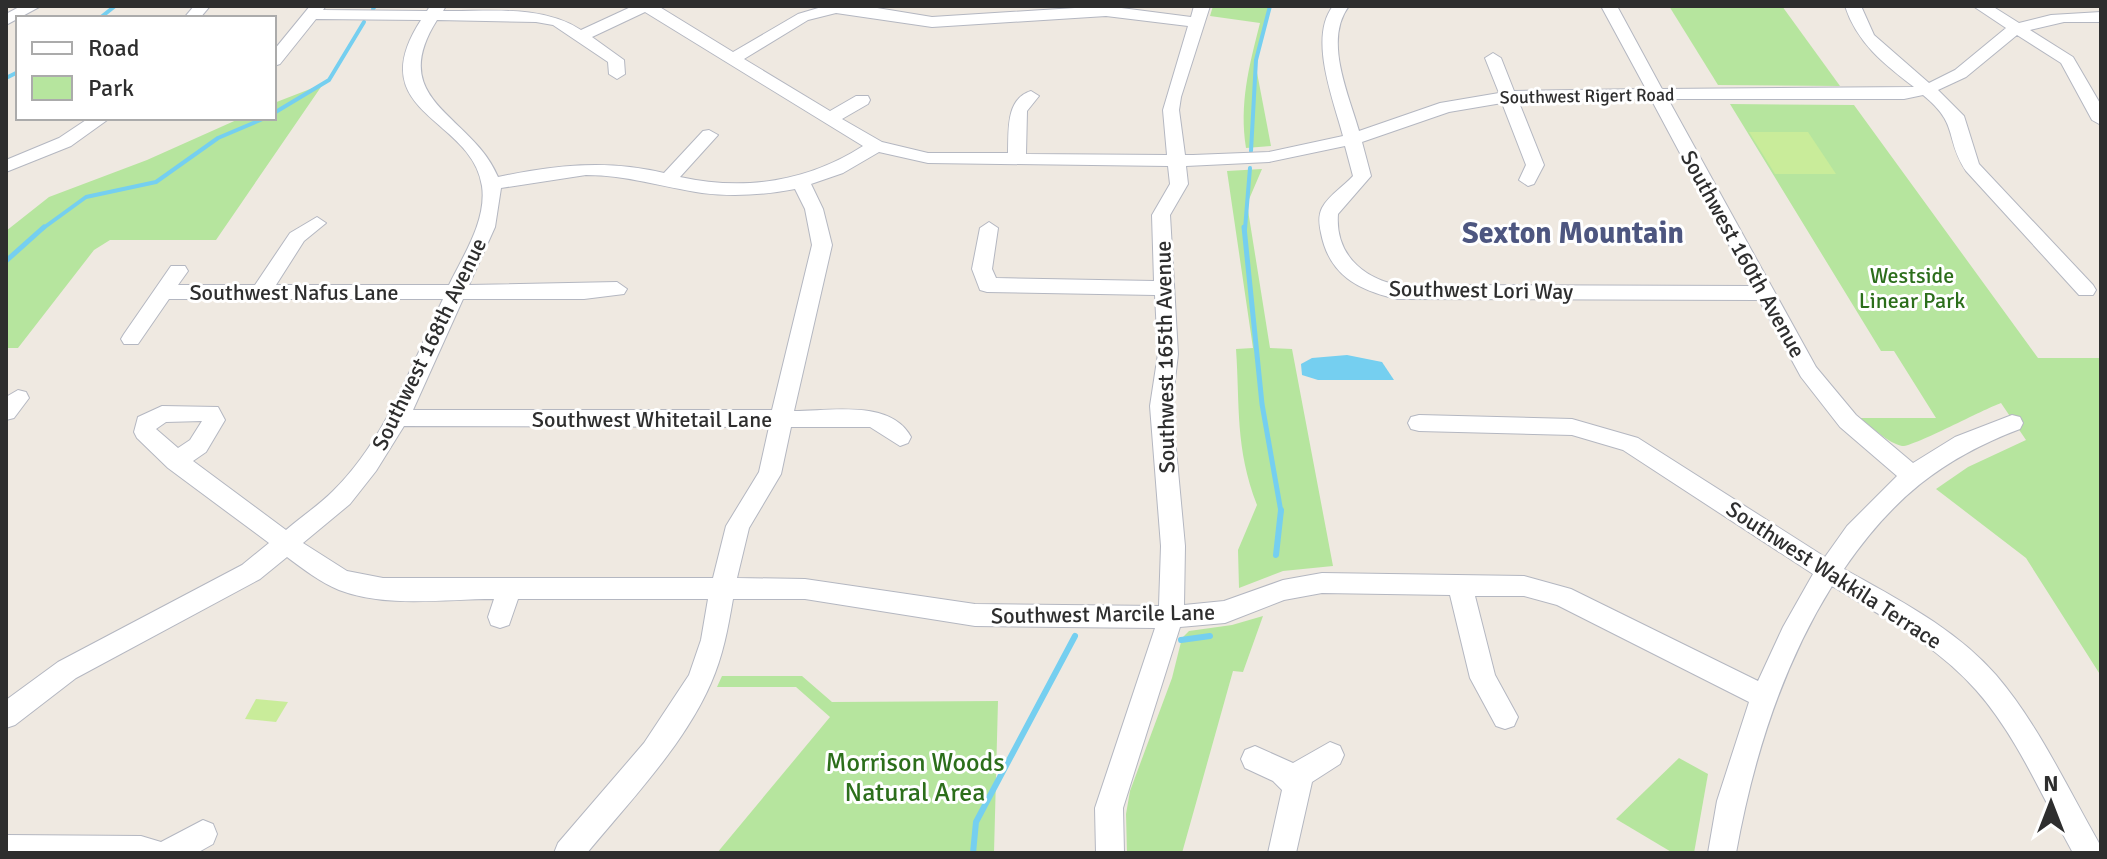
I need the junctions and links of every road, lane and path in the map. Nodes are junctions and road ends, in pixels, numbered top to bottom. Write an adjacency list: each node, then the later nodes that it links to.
1 (33, 6): 11 (street)
2 (646, 6): 13 (street); 16 (street, Southwest Rigert Road)
3 (1341, 6): 27 (street, Southwest Lori Way)
4 (1609, 6): 19 (street, Southwest 160th Avenue)
5 (1853, 6): 18 (street)
6 (1981, 6): 12 (street)
7 (315, 10): 8 (street); 15 (street)
8 (436, 10): 13 (street); 35 (street)
9 (1200, 14): 16 (street); 30 (street, Southwest 165th Avenue)
10 (2101, 17): 12 (street, Southwest Rigert Road)
11 (6, 20)
12 (2017, 29): 18 (street, Southwest Rigert Road); 25 (street)
13 (582, 36): 17 (street)
14 (1493, 58): 21 (street)
15 (276, 59)
16 (732, 59): 23 (street, Southwest Rigert Road)
17 (617, 74)
18 (1926, 89): 19 (street, Southwest Rigert Road); 41 (street)
19 (1655, 94): 21 (street, Southwest Rigert Road); 45 (street, Southwest 160th Avenue)
20 (1031, 96): 29 (street)
21 (1508, 96): 27 (street, Southwest Rigert Road); 33 (street)
22 (862, 100): 23 (street)
23 (829, 119): 28 (street, Southwest Rigert Road)
24 (98, 120): 31 (street)
25 (2101, 120)
26 (709, 135): 32 (street)
27 (1354, 139): 30 (street, Southwest Rigert Road); 45 (street, Southwest Lori Way)
28 (876, 146): 29 (street, Southwest Rigert Road); 34 (street)
29 (1017, 160): 30 (street, Southwest Rigert Road)
30 (1177, 161): 39 (street, Southwest 165th Avenue)
31 (6, 166)
32 (667, 180): 34 (street); 35 (street)
33 (1528, 180)
34 (801, 183): 48 (street)
35 (491, 184): 44 (street, Southwest 168th Avenue)
36 (317, 223): 43 (street)
37 (989, 228): 39 (street)
38 (178, 271): 42 (street, Southwest Nafus Lane)
39 (1166, 288): 60 (street, Southwest 165th Avenue)
40 (617, 289): 44 (street, Southwest Nafus Lane)
41 (2086, 290)
42 (163, 292): 43 (street, Southwest Nafus Lane); 46 (street, Southwest Nafus Lane)
43 (261, 292): 44 (street, Southwest Nafus Lane)
44 (457, 292): 47 (street, Southwest 168th Avenue)
45 (1765, 293): 53 (street, Southwest 160th Avenue)
46 (131, 339)
47 (398, 418): 48 (street, Southwest Whitetail Lane); 54 (street, Southwest 168th Avenue)
48 (783, 419): 51 (street, Southwest Whitetail Lane); 58 (street)
49 (1419, 423): 55 (street, Southwest Wakkila Terrace)
50 (2012, 423): 53 (street)
51 (900, 437)
52 (176, 462): 54 (street, Southwest Marcile Lane)
53 (1913, 476): 55 (street)
54 (287, 544): 57 (street, Southwest Marcile Lane); 62 (street, Southwest 168th Avenue)
55 (1829, 572): 61 (street); 75 (street, Southwest Wakkila Terrace)
56 (1460, 584): 60 (street, Southwest Marcile Lane); 61 (street, Southwest Marcile Lane); 63 (street)
57 (509, 589): 58 (street, Southwest Marcile Lane); 59 (street)
58 (722, 589): 60 (street, Southwest Marcile Lane); 71 (street)
59 (500, 617)
60 (1171, 617): 72 (street, Southwest 165th Avenue)
61 (1763, 696): 74 (street)
62 (6, 716)
63 (1505, 717)
64 (1330, 755): 66 (street)
65 (1255, 759): 66 (street)
66 (1296, 785): 73 (street)
67 (203, 834): 70 (street)
68 (6, 849): 69 (street)
69 (153, 853)
70 (169, 853)
71 (568, 853)
72 (1110, 853)
73 (1282, 853)
74 (1722, 853)
75 (2089, 853)

